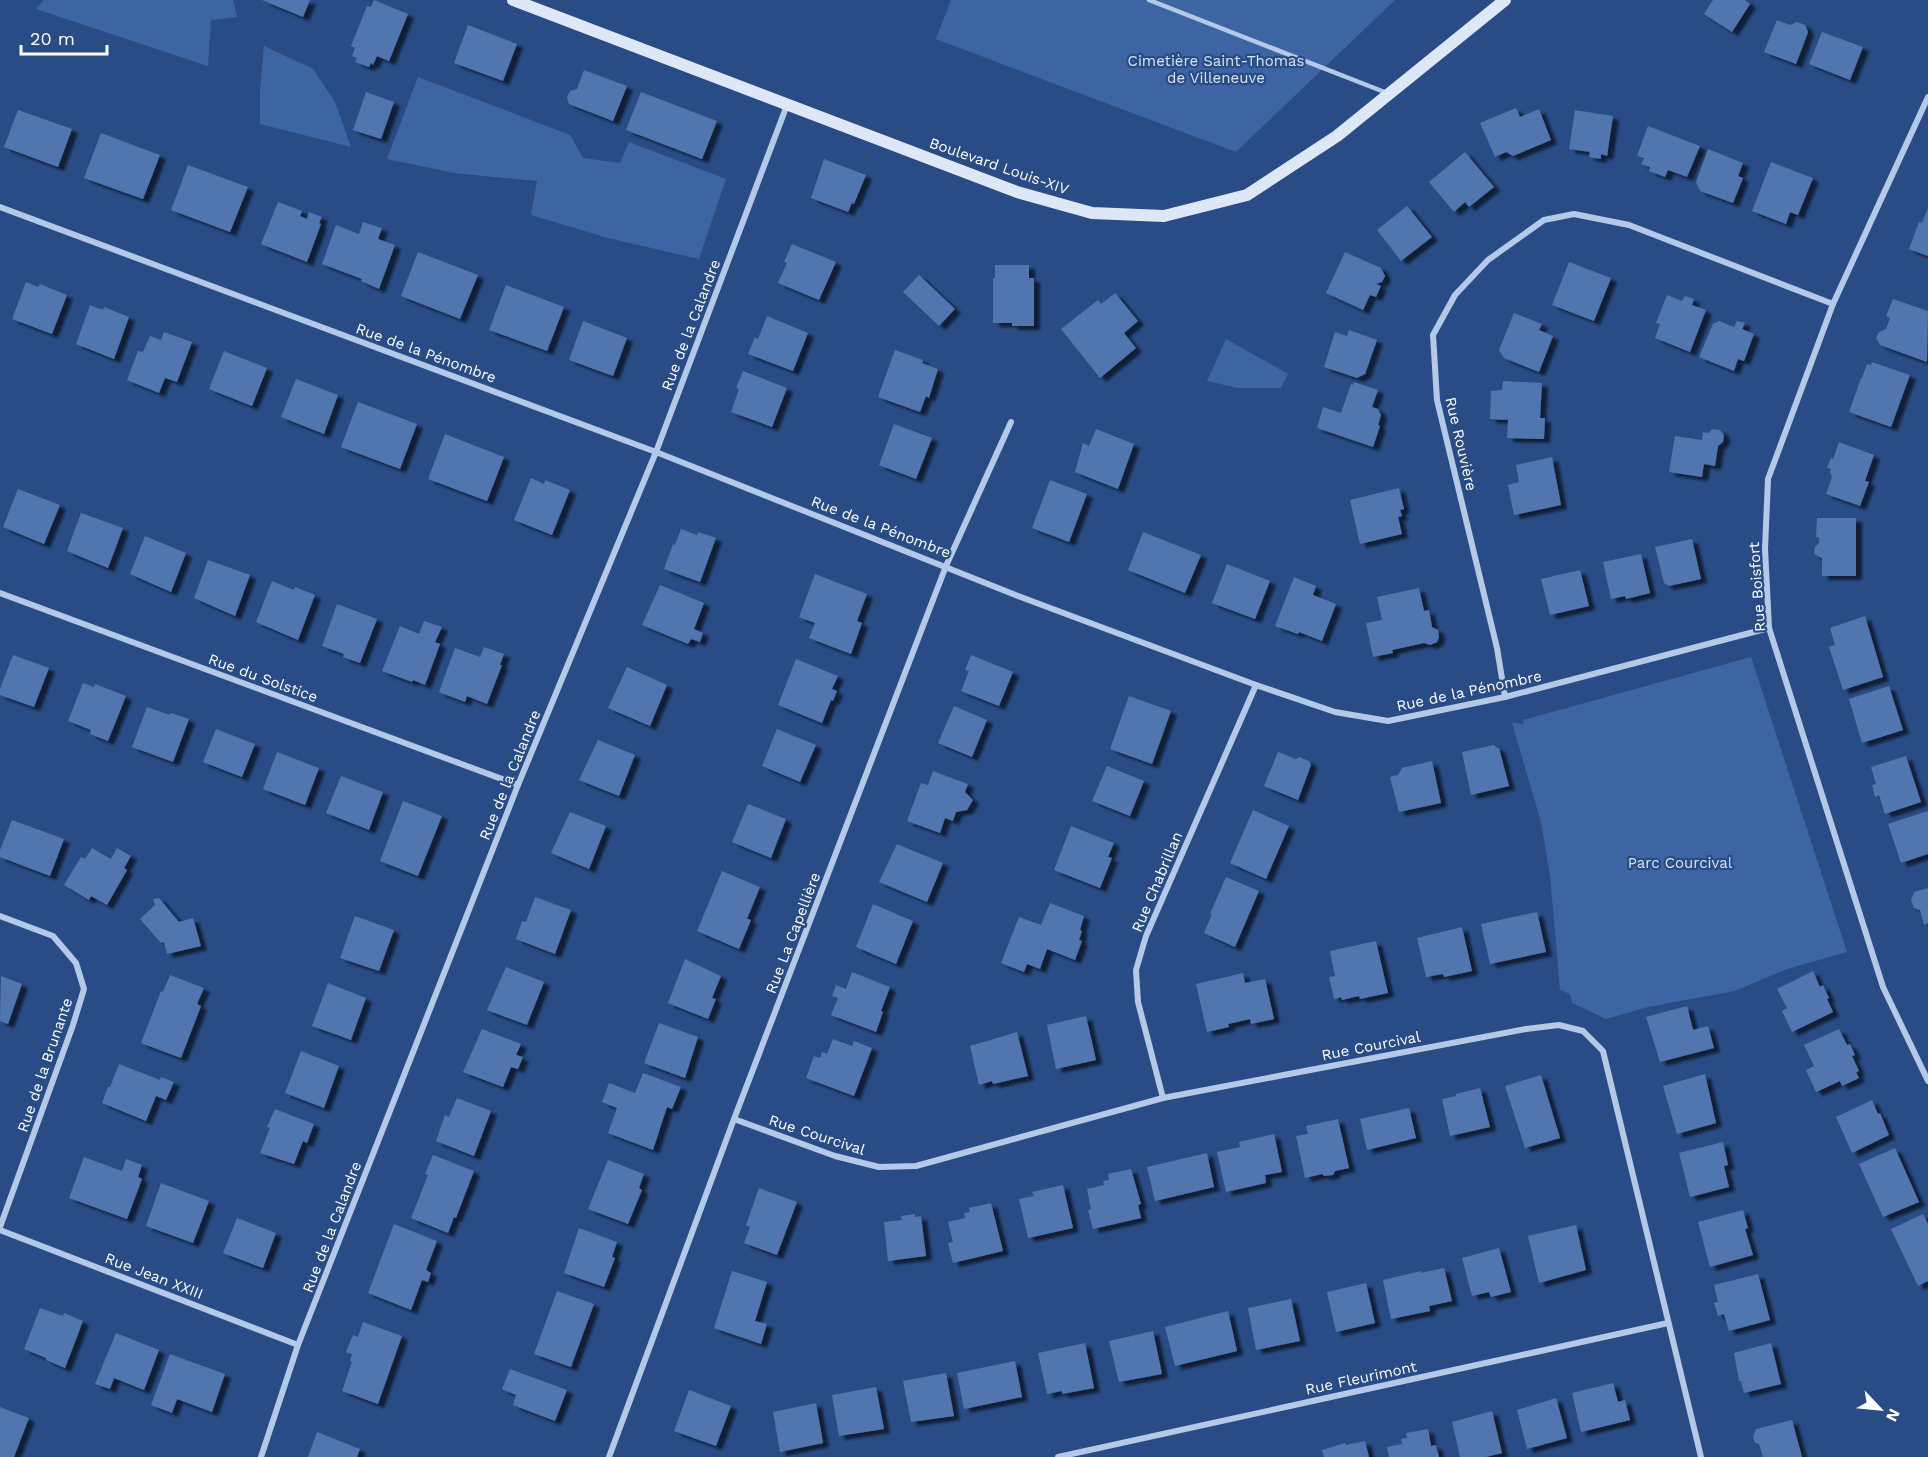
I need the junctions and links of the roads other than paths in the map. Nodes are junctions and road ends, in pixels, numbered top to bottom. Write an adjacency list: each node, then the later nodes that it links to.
1 (513, 0): 6 (main road, Boulevard Louis-XIV)
2 (1149, 0): 4 (lane)
3 (1505, 0): 4 (main road, Boulevard Louis-XIV)
4 (1390, 94): 6 (main road, Boulevard Louis-XIV)
5 (1928, 97): 8 (street, Rue Boisfort)
6 (787, 104): 10 (street, Rue de la Calandre)
7 (0, 207): 10 (street, Rue de la Pénombre)
8 (1833, 304): 13 (street, Rue Boisfort); 15 (street, Rue Rouvière)
9 (1011, 422): 11 (street, Rue La Capellière)
10 (656, 452): 11 (street, Rue de la Pénombre); 16 (street, Rue de la Calandre)
11 (946, 566): 14 (street, Rue de la Pénombre); 20 (street, Rue La Capellière)
12 (0, 593): 16 (street, Rue du Solstice)
13 (1769, 628): 15 (street, Rue de la Pénombre); 18 (street, Rue Boisfort)
14 (1256, 685): 15 (street, Rue de la Pénombre); 19 (street, Rue Chabrillan)
15 (1505, 697)
16 (518, 785): 23 (street, Rue de la Calandre)
17 (0, 916): 21 (street, Rue de la Brunante)
18 (1928, 1081)
19 (1163, 1098): 20 (street, Rue Courcival); 22 (street, Rue Courcival)
20 (734, 1119): 25 (street, Rue La Capellière)
21 (0, 1228): 23 (street, Rue Jean XXIII)
22 (1668, 1323): 26 (street, Rue Fleurimont); 27 (street, Rue Courcival)
23 (298, 1345): 24 (street, Rue de la Calandre)
24 (261, 1457)
25 (609, 1457)
26 (1058, 1457)
27 (1701, 1457)

